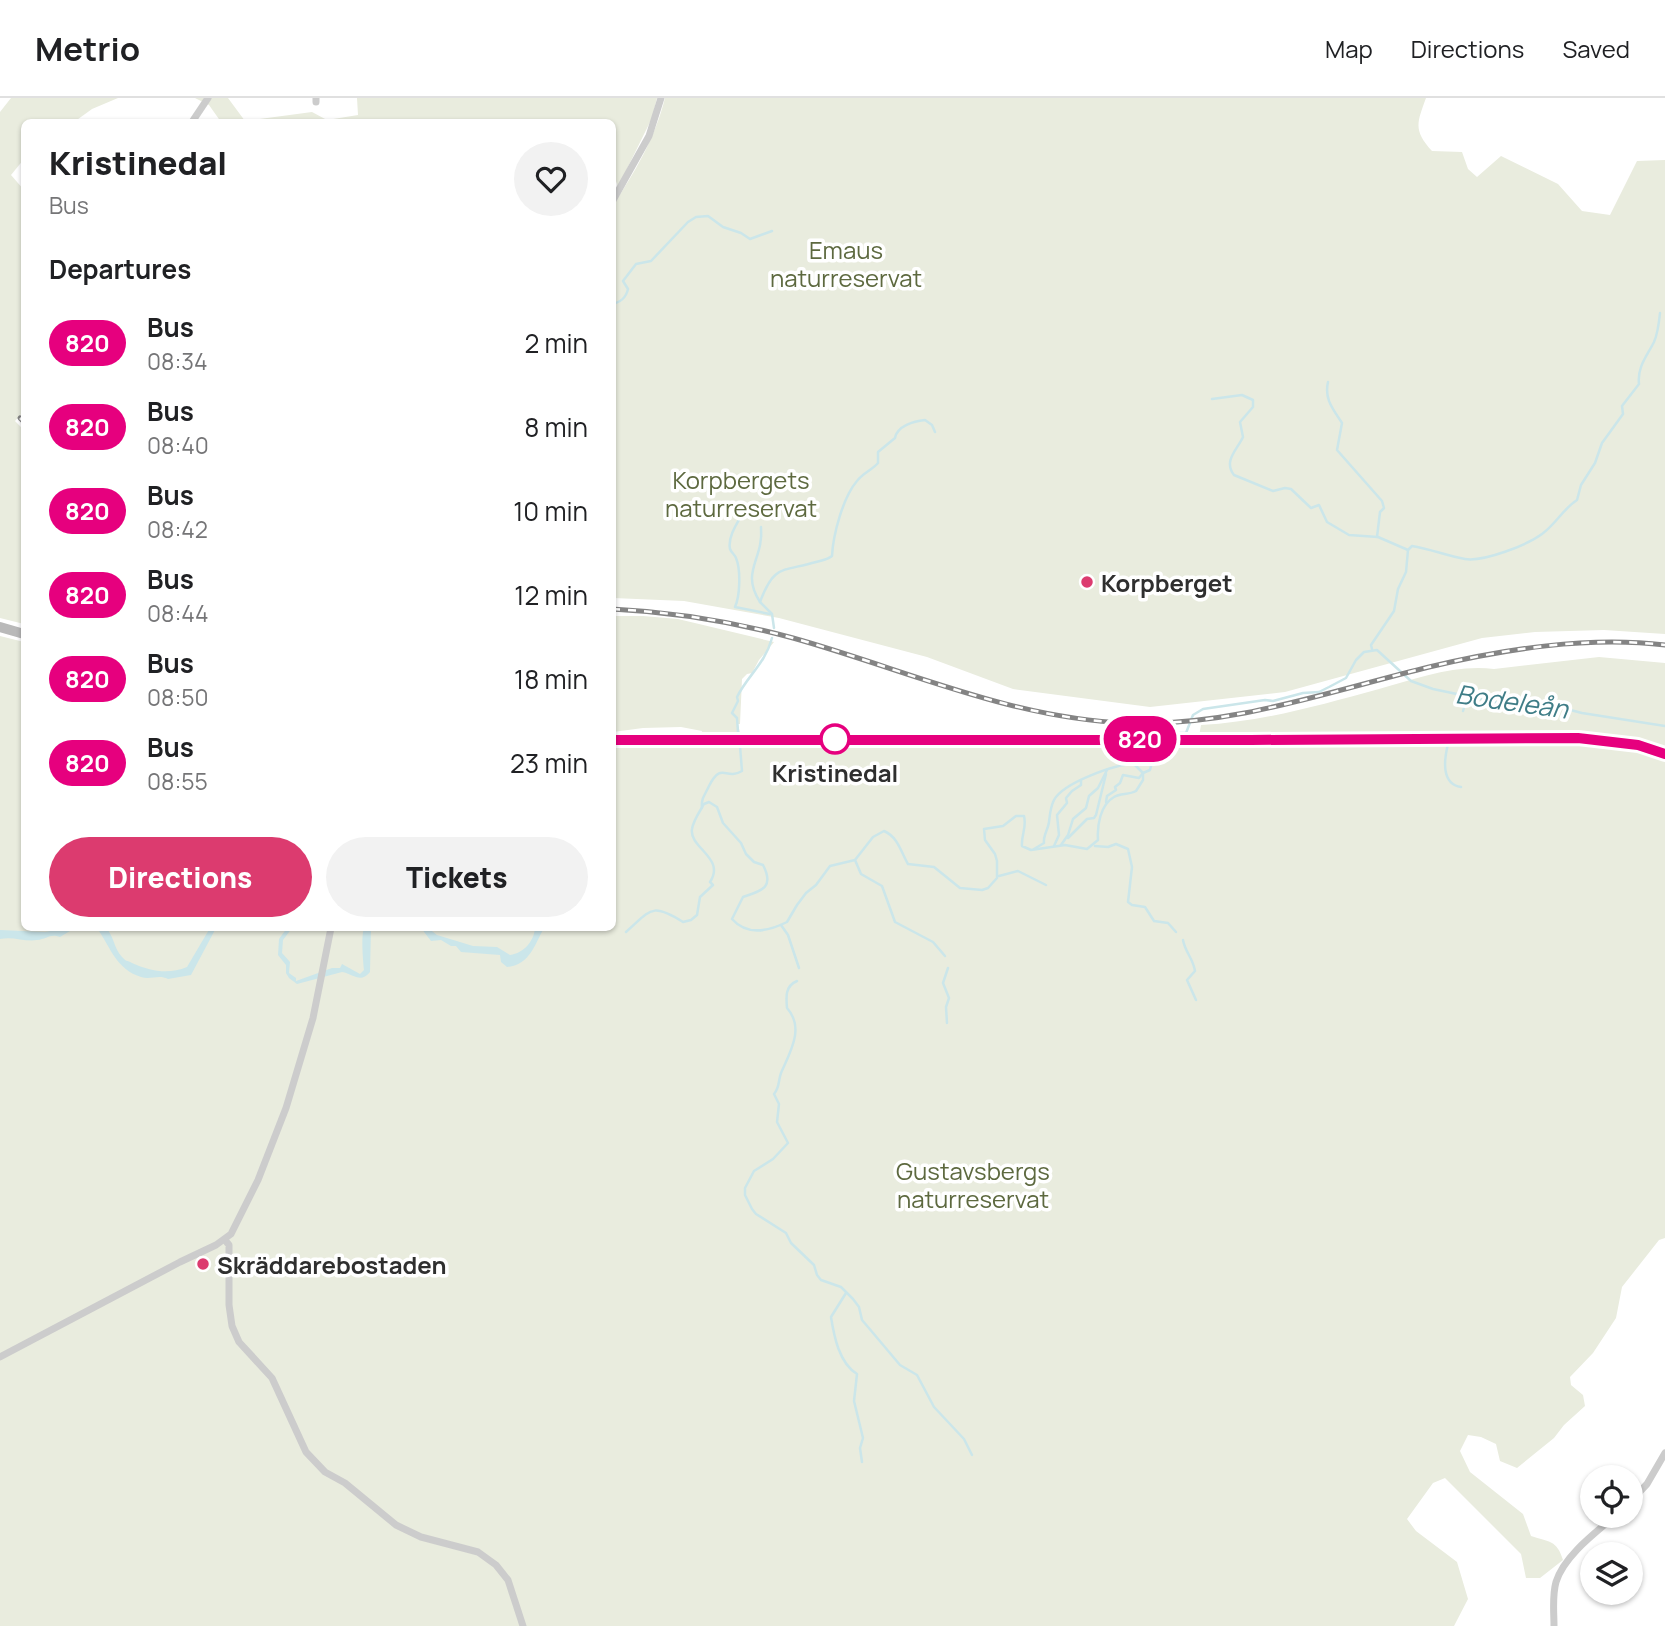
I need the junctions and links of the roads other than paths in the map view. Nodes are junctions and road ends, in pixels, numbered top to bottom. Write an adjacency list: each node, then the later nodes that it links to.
1 (208, 98): 3 (street)
2 (661, 98): 4 (street)
3 (194, 119)
4 (616, 195)
5 (0, 627): 6 (street)
6 (21, 633)
7 (616, 740): 8 (street)
8 (1665, 754)
9 (330, 931): 10 (street)
10 (225, 1240): 11 (street); 15 (street)
11 (0, 1357)
12 (1665, 1452): 13 (street)
13 (1643, 1488)
14 (1602, 1528): 16 (street)
15 (523, 1626)
16 (1554, 1626)

